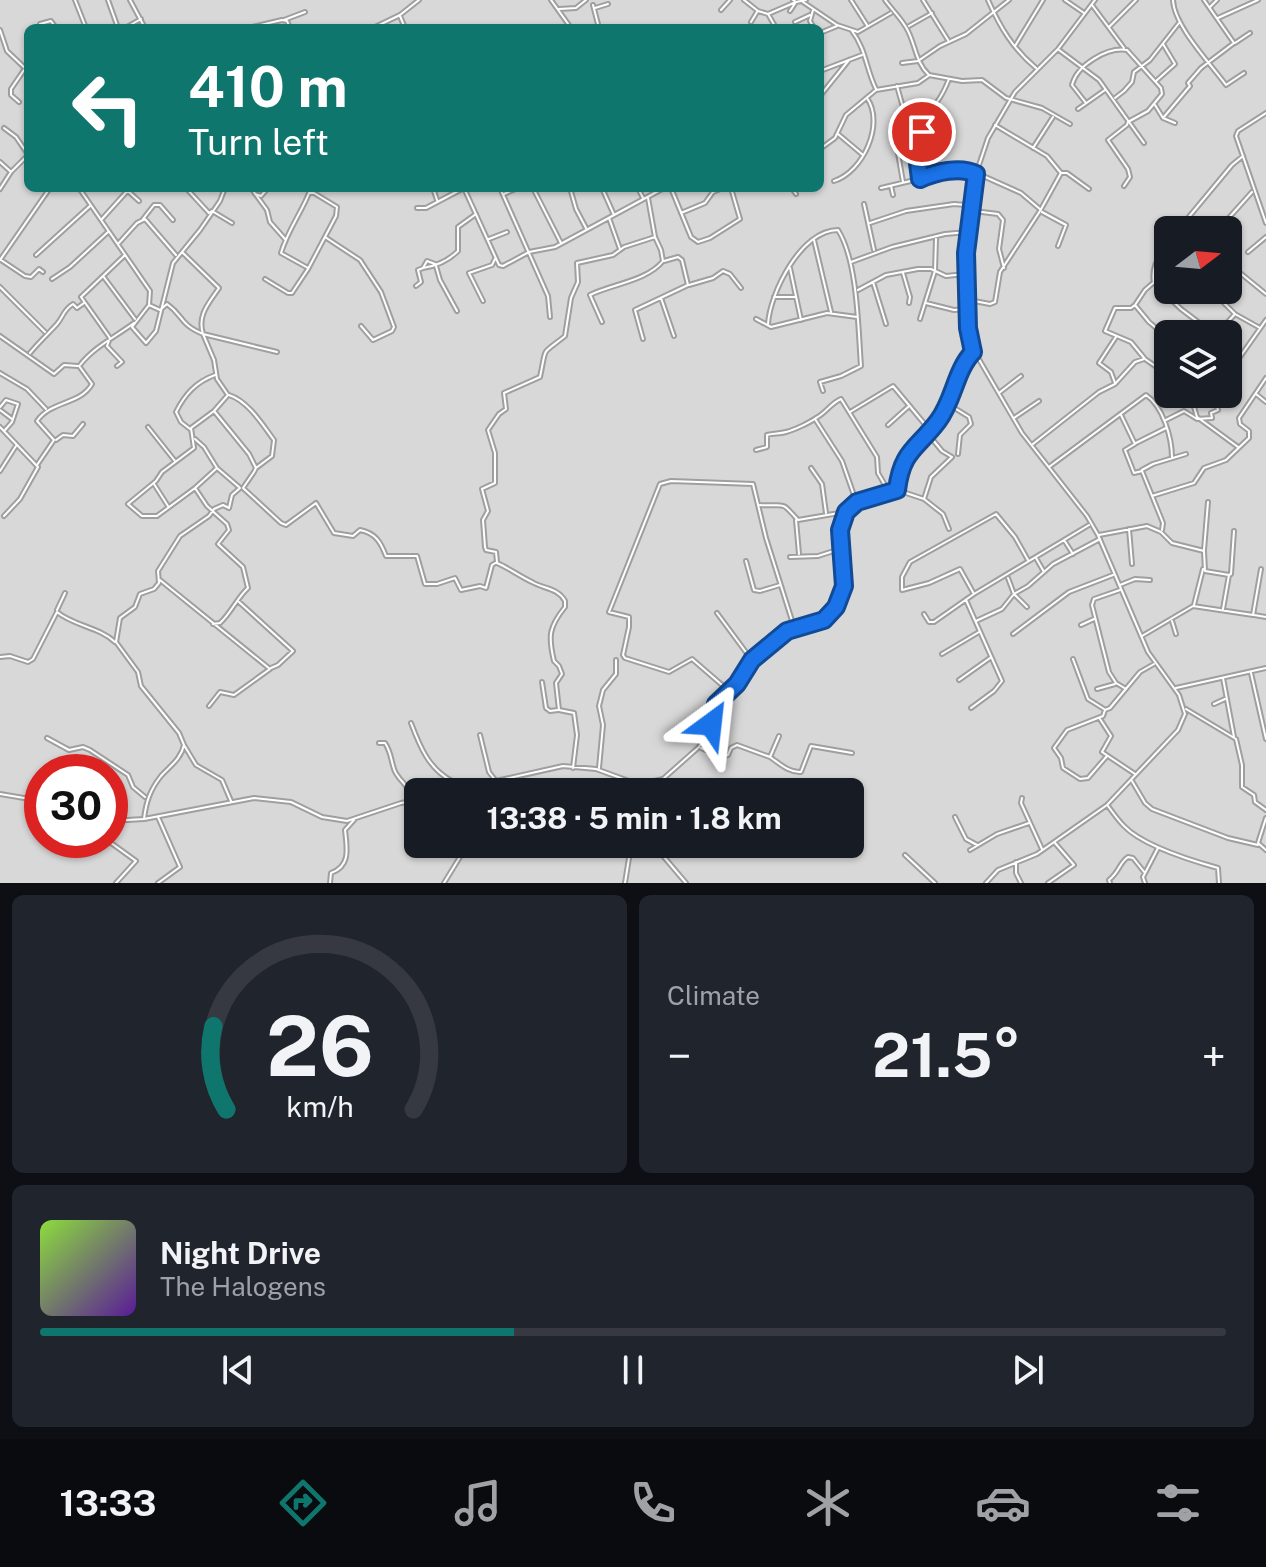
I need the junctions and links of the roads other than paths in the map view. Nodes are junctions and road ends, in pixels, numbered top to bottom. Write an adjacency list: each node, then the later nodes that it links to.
1 (75, 0): 49 (street)
2 (108, 0): 50 (street)
3 (130, 0): 41 (street)
4 (419, 0): 40 (street)
5 (551, 0): 27 (street)
6 (586, 0): 26 (street); 27 (street)
7 (730, 0): 30 (street)
8 (744, 0): 31 (street)
9 (851, 0): 62 (street)
10 (885, 0): 33 (street)
11 (923, 0): 35 (street)
12 (988, 0): 38 (street)
13 (1009, 0): 38 (street)
14 (1043, 0): 75 (street)
15 (1065, 0): 39 (street)
16 (1095, 0): 25 (street)
17 (1136, 0): 64 (street)
18 (1173, 0): 44 (street)
19 (1204, 0): 29 (street)
20 (1217, 0): 29 (street)
21 (1258, 0): 42 (street)
22 (795, 1): 23 (street); 32 (street); 36 (street)
23 (804, 1): 28 (street)
24 (608, 4): 26 (street)
25 (1091, 4): 39 (street); 64 (street)
26 (593, 7): 58 (street)
27 (557, 9): 57 (street)
28 (813, 9): 37 (street); 61 (street)
29 (1209, 9): 42 (street)
30 (721, 10)
31 (758, 11): 36 (street); 45 (street)
32 (790, 11)
33 (893, 11): 62 (street); 63 (street)
34 (305, 12): 43 (street)
35 (933, 13): 63 (street); 72 (street)
36 (768, 14): 59 (street)
37 (811, 14): 46 (street); 60 (street)
38 (994, 14): 72 (street); 75 (street)
39 (1085, 14): 76 (street)
40 (400, 15): 55 (street); 56 (street)
41 (141, 19): 51 (street); 52 (street)
42 (1217, 19): 74 (street)
43 (282, 20): 53 (street); 54 (street)
44 (1180, 21): 73 (street); 83 (street)
45 (751, 22)
46 (795, 22)
47 (40, 24): 48 (street)
48 (53, 24)
49 (84, 24)
50 (117, 24)
51 (132, 24)
52 (143, 24)
53 (265, 24)
54 (288, 24)
55 (381, 24)
56 (403, 24)
57 (568, 24)
58 (598, 24)
59 (774, 24)
60 (812, 24)
61 (832, 24): 66 (street); 67 (street)
62 (865, 27): 68 (street); 71 (street)
63 (907, 27): 82 (street)
64 (1109, 27): 77 (street)
65 (0, 30): 78 (street)
66 (824, 30)
67 (852, 31): 68 (street); 70 (street)
68 (858, 32): 70 (street)
69 (1250, 33): 74 (street)
70 (856, 36): 71 (street)
71 (858, 41): 80 (street)
72 (949, 41): 82 (street)
73 (1163, 42): 87 (street); 94 (street)
74 (1234, 43): 83 (street)
75 (1014, 47): 89 (street)
76 (1058, 49): 86 (street); 89 (street)
77 (1125, 49): 86 (street); 87 (street)
78 (7, 51): 79 (street); 85 (street)
79 (2, 52)
80 (864, 55): 81 (street); 97 (street)
81 (849, 60): 88 (street); 98 (street)
82 (918, 61): 84 (street); 92 (street)
83 (1210, 62): 90 (street); 110 (street)
84 (902, 63)
85 (24, 67)
86 (1082, 68): 96 (street); 103 (street)
87 (1142, 68): 94 (street); 101 (street)
88 (824, 69)
89 (1037, 69): 100 (street)
90 (1244, 73)
91 (24, 74): 102 (street)
92 (929, 75): 93 (street); 95 (street)
93 (949, 78): 100 (street); 108 (street)
94 (1155, 81): 104 (street)
95 (896, 85): 97 (street); 109 (street)
96 (1105, 89): 101 (street); 103 (street)
97 (876, 90): 99 (street)
98 (824, 91)
99 (866, 97): 117 (street); 123 (street)
100 (1011, 98): 107 (street); 115 (street)
101 (1114, 99): 111 (street)
102 (19, 102)
103 (1086, 103): 105 (street)
104 (1155, 104): 110 (street); 111 (street)
105 (1078, 109)
106 (1266, 113): 124 (street)
107 (1054, 116): 114 (street); 122 (street)
108 (916, 117): 109 (street); 118 (street)
109 (906, 118): 112 (street)
110 (1163, 118): 113 (street)
111 (1128, 122): 119 (street); 134 (street)
112 (897, 123)
113 (1175, 123)
114 (1070, 124)
115 (994, 125): 122 (street); 129 (street)
116 (4, 128): 121 (street)
117 (837, 133): 120 (street); 123 (street)
118 (918, 143): 130 (street); 132 (street)
119 (1144, 143)
120 (824, 146)
121 (24, 148)
122 (1032, 149): 128 (street)
123 (863, 155): 131 (street)
124 (1243, 156): 138 (street); 177 (street)
125 (24, 158): 127 (street)
126 (0, 162): 127 (street)
127 (11, 172): 136 (street)
128 (1061, 173): 137 (street); 172 (street)
129 (976, 174): 130 (street); 171 (street); 172 (street)
130 (920, 179): 132 (street)
131 (834, 181)
132 (903, 182): 133 (street)
133 (890, 185): 135 (street); 163 (street)
134 (1124, 186)
135 (881, 188)
136 (0, 189)
137 (1089, 189)
138 (1254, 191): 178 (street); 185 (street)
139 (47, 192): 202 (street)
140 (82, 192): 164 (street)
141 (88, 192): 164 (street)
142 (126, 192): 180 (street)
143 (132, 192): 166 (street)
144 (192, 192): 173 (street)
145 (223, 192): 173 (street)
146 (264, 192): 161 (street)
147 (434, 192): 167 (street)
148 (456, 192): 167 (street)
149 (466, 192): 174 (street)
150 (502, 192): 162 (street)
151 (510, 192): 162 (street)
152 (534, 192): 197 (street)
153 (571, 192): 186 (street)
154 (604, 192): 176 (street)
155 (641, 192): 165 (street)
156 (656, 192): 165 (street)
157 (672, 192): 175 (street)
158 (713, 192): 175 (street)
159 (732, 192): 175 (street)
160 (310, 193): 190 (street); 194 (street)
161 (254, 194): 194 (street)
162 (504, 195): 204 (street)
163 (893, 195)
164 (85, 196): 169 (street)
165 (645, 198): 176 (street); 191 (street)
166 (139, 201)
167 (437, 201): 170 (street)
168 (864, 204): 184 (street)
169 (91, 205): 180 (street); 207 (street)
170 (417, 208)
171 (970, 209): 184 (street); 189 (street); 216 (street)
172 (1040, 210): 199 (street); 216 (street)
173 (212, 211): 183 (street); 203 (street)
174 (476, 214): 196 (street); 214 (street)
175 (680, 214)
176 (614, 215): 179 (street)
177 (1190, 216)
178 (1231, 216)
179 (609, 218): 186 (street); 200 (street)
180 (101, 219): 187 (street)
181 (142, 220): 182 (street); 198 (street); 209 (street)
182 (173, 220)
183 (232, 223)
184 (870, 223): 205 (street)
185 (1266, 223)
186 (586, 229): 197 (street)
187 (109, 231): 198 (street); 224 (street)
188 (507, 232): 196 (street)
189 (968, 232): 193 (street); 221 (street)
190 (325, 237): 217 (street); 263 (street)
191 (655, 237): 200 (street); 212 (street)
192 (1266, 237): 206 (street)
193 (935, 238): 205 (street); 219 (street)
194 (285, 239): 217 (street)
195 (814, 239): 213 (street); 215 (street); 249 (street)
196 (488, 240): 210 (street)
197 (561, 243): 204 (street)
198 (118, 244): 208 (street)
199 (1058, 246)
200 (620, 250): 364 (street)
201 (0, 251): 202 (street)
202 (7, 251): 211 (street)
203 (181, 252): 209 (street); 267 (street)
204 (529, 252): 210 (street); 251 (street)
205 (874, 252): 213 (street)
206 (1248, 252)
207 (36, 255)
208 (125, 255): 223 (street); 244 (street)
209 (178, 256): 247 (street)
210 (496, 258): 238 (street)
211 (0, 260): 220 (street)
212 (663, 261): 228 (street); 260 (street)
213 (850, 262): 232 (street)
214 (436, 265): 229 (street); 248 (street)
215 (790, 267): 235 (street); 236 (street)
216 (1004, 268): 237 (street)
217 (308, 269): 225 (street)
218 (903, 271): 219 (street); 226 (street); 241 (street)
219 (935, 271): 221 (street); 239 (street)
220 (43, 272)
221 (966, 274): 237 (street)
222 (1242, 274): 233 (street)
223 (103, 276): 240 (street); 259 (street)
224 (52, 279)
225 (265, 279)
226 (873, 281): 232 (street); 262 (street)
227 (1154, 283): 245 (street)
228 (688, 285): 231 (street); 234 (street)
229 (416, 286)
230 (0, 287): 266 (street)
231 (741, 288)
232 (856, 291): 252 (street)
233 (1266, 294)
234 (661, 297): 269 (street); 271 (street)
235 (774, 297): 236 (street); 261 (street)
236 (796, 297): 255 (street)
237 (967, 299): 246 (street)
238 (483, 301)
239 (926, 302): 246 (street); 254 (street)
240 (84, 303): 266 (street); 272 (street)
241 (909, 303)
242 (1176, 304): 256 (street)
243 (1225, 304): 250 (street)
244 (149, 305): 247 (street); 259 (street)
245 (1135, 305): 264 (street); 270 (street)
246 (968, 309): 274 (street)
247 (160, 310): 259 (street); 267 (street)
248 (457, 311)
249 (832, 314): 252 (street); 255 (street)
250 (1235, 314): 257 (street); 265 (street)
251 (550, 317)
252 (858, 318): 286 (street)
253 (756, 319): 261 (street)
254 (920, 319)
255 (801, 320): 261 (street)
256 (1196, 320)
257 (1229, 320)
258 (1266, 320): 265 (street)
259 (135, 321): 272 (street)
260 (602, 322)
261 (768, 324)
262 (886, 324)
263 (361, 326)
264 (1154, 326)
265 (1261, 328): 276 (street)
266 (46, 333): 275 (street)
267 (203, 334): 273 (street); 282 (street)
268 (0, 336): 275 (street)
269 (674, 336)
270 (1117, 336): 277 (street); 285 (street)
271 (643, 339)
272 (111, 341): 279 (street); 280 (street)
273 (277, 352)
274 (973, 352): 288 (street); 292 (street)
275 (29, 354): 279 (street)
276 (1242, 354)
277 (1145, 359): 278 (street); 285 (street)
278 (1154, 365)
279 (79, 366): 297 (street)
280 (117, 366)
281 (1, 375): 297 (street)
282 (216, 375): 289 (street); 312 (street)
283 (1021, 376): 288 (street)
284 (1266, 378): 287 (street)
285 (1115, 384): 318 (street)
286 (823, 391)
287 (1255, 393): 291 (street); 319 (street)
288 (998, 394): 301 (street)
289 (228, 395): 298 (street); 327 (street)
290 (1039, 401): 301 (street)
291 (1266, 402)
292 (947, 403): 313 (street); 321 (street)
293 (909, 406): 299 (street); 307 (street); 313 (street)
294 (0, 408): 302 (street); 302 (street)
295 (1193, 408): 305 (street)
296 (1217, 408): 305 (street)
297 (47, 410): 315 (street)
298 (214, 411): 312 (street); 327 (street)
299 (849, 412): 303 (street); 336 (street)
300 (1120, 414): 304 (street); 316 (street); 329 (street)
301 (1013, 418): 318 (street)
302 (13, 419): 311 (street)
303 (815, 419): 320 (street); 339 (street)
304 (1163, 419): 305 (street); 310 (street)
305 (1200, 419): 319 (street)
306 (83, 424): 315 (street)
307 (888, 425)
308 (0, 427): 311 (street)
309 (148, 427): 324 (street)
310 (1166, 428): 316 (street); 323 (street)
311 (4, 430): 317 (street)
312 (191, 430): 314 (street)
313 (929, 430): 335 (street); 338 (street)
314 (194, 439): 324 (street); 326 (street)
315 (54, 440): 325 (street)
316 (1135, 444): 331 (street)
317 (17, 445): 325 (street); 330 (street)
318 (1032, 445): 329 (street)
319 (1238, 447): 337 (street)
320 (756, 450)
321 (958, 454)
322 (1186, 454): 323 (street)
323 (1172, 458): 331 (street)
324 (176, 462): 332 (street)
325 (37, 465): 346 (street)
326 (217, 468): 333 (street); 334 (street)
327 (256, 468): 334 (street)
328 (811, 468): 345 (street)
329 (1048, 468): 348 (street)
330 (0, 469)
331 (1142, 471): 337 (street)
332 (154, 483): 342 (street); 342 (street)
333 (195, 488): 342 (street); 343 (street)
334 (241, 488): 343 (street); 364 (street)
335 (897, 490): 336 (street); 338 (street)
336 (890, 492): 339 (street)
337 (1152, 496): 352 (street)
338 (924, 499): 350 (street)
339 (857, 502): 344 (street)
340 (1208, 502): 357 (street)
341 (760, 505): 347 (street); 374 (street); 418 (street)
342 (168, 506)
343 (212, 510): 372 (street); 381 (street)
344 (846, 512): 345 (street); 356 (street)
345 (826, 514): 347 (street)
346 (4, 516)
347 (796, 519): 359 (street)
348 (1091, 523): 353 (street); 354 (street)
349 (1128, 528): 352 (street); 353 (street); 365 (street)
350 (949, 529)
351 (1234, 531): 370 (street)
352 (1161, 532): 357 (street)
353 (1098, 535): 355 (street)
354 (1064, 539): 358 (street); 361 (street)
355 (1100, 539): 358 (street); 369 (street)
356 (841, 548): 359 (street); 395 (street)
357 (1204, 551): 366 (street)
358 (1073, 554): 368 (street)
359 (799, 555): 360 (street)
360 (790, 557)
361 (1035, 557): 362 (street); 368 (street)
362 (1028, 560): 371 (street); 378 (street)
363 (746, 561): 374 (street)
364 (497, 562): 424 (street)
365 (1132, 564)
366 (1204, 568): 370 (street); 382 (street)
367 (1261, 569): 388 (street)
368 (1044, 572): 379 (street)
369 (1114, 575): 375 (street); 397 (street)
370 (1229, 575): 384 (street)
371 (1007, 576): 378 (street); 379 (street)
372 (159, 579): 393 (street); 400 (street)
373 (1150, 580): 375 (street)
374 (781, 585): 395 (street)
375 (1119, 585): 376 (street)
376 (1120, 590): 390 (street); 399 (street)
377 (65, 593): 385 (street)
378 (974, 594): 380 (street)
379 (1014, 594): 383 (street); 392 (street)
380 (966, 600): 387 (street); 392 (street)
381 (238, 601): 393 (street); 409 (street)
382 (1193, 606): 384 (street); 391 (street)
383 (1027, 607)
384 (1223, 610): 388 (street)
385 (57, 612): 400 (street); 402 (street)
386 (717, 613): 406 (street)
387 (924, 614)
388 (1253, 615): 389 (street)
389 (1266, 617)
390 (1095, 618): 394 (street); 414 (street)
391 (1172, 620): 398 (street); 399 (street)
392 (976, 621): 396 (street)
393 (213, 624): 409 (street)
394 (1081, 625)
395 (794, 628): 406 (street)
396 (980, 632): 401 (street); 403 (street)
397 (1013, 634)
398 (1176, 634)
399 (1141, 636): 407 (street)
400 (116, 642): 434 (street)
401 (942, 654)
402 (0, 657)
403 (991, 657): 412 (street); 422 (street)
404 (1073, 659): 425 (street)
405 (616, 660): 440 (street)
406 (752, 660): 418 (street)
407 (1155, 663): 416 (street); 417 (street)
408 (1266, 668): 410 (street)
409 (270, 669): 421 (street)
410 (1250, 671): 411 (street); 432 (street)
411 (1223, 677): 416 (street); 419 (street)
412 (959, 680)
413 (542, 682): 424 (street)
414 (1116, 683): 415 (street); 417 (street)
415 (1097, 689)
416 (1175, 689): 423 (street)
417 (1127, 690): 425 (street)
418 (730, 692): 435 (street)
419 (1226, 698): 420 (street); 430 (street)
420 (1214, 704)
421 (209, 706)
422 (971, 708)
423 (1185, 708): 430 (street); 441 (street)
424 (559, 710): 439 (street)
425 (1105, 710): 426 (street)
426 (1099, 719): 437 (street); 437 (street)
427 (411, 723): 442 (street)
428 (480, 735): 443 (street)
429 (779, 736): 438 (street)
430 (1234, 737): 456 (street)
431 (47, 738): 451 (street)
432 (1266, 739)
433 (379, 743): 448 (street)
434 (184, 745): 451 (street); 453 (street)
435 (699, 747): 438 (street); 446 (street)
436 (852, 753): 438 (street)
437 (1107, 756): 441 (street)
438 (770, 757)
439 (573, 768): 440 (street); 444 (street)
440 (599, 770): 445 (street)
441 (1136, 775): 447 (street)
442 (443, 778)
443 (494, 778)
444 (514, 778)
445 (621, 778)
446 (664, 778)
447 (1131, 779): 455 (street); 466 (street)
448 (404, 780)
449 (0, 794): 450 (street)
450 (24, 798)
451 (147, 798): 460 (street)
452 (1022, 798): 463 (street)
453 (232, 802): 457 (street); 461 (street)
454 (404, 803): 461 (street)
455 (1107, 805): 464 (street); 467 (street)
456 (1266, 810)
457 (158, 817): 460 (street); 479 (street)
458 (955, 817): 465 (street)
459 (1266, 818): 466 (street)
460 (144, 819): 462 (street)
461 (355, 819): 480 (street)
462 (128, 820)
463 (1029, 823): 465 (street); 469 (street)
464 (1054, 842): 469 (street); 487 (street)
465 (979, 845): 468 (street)
466 (1258, 845): 470 (street)
467 (1158, 846): 477 (street); 490 (street)
468 (970, 850)
469 (1043, 850): 476 (street)
470 (1266, 850)
471 (128, 855): 478 (street)
472 (905, 855): 484 (street)
473 (459, 858): 481 (street)
474 (629, 858): 482 (street)
475 (665, 858): 483 (street)
476 (1016, 862): 485 (street); 486 (street)
477 (1145, 873): 488 (street); 489 (street)
478 (116, 883)
479 (158, 883)
480 (330, 883)
481 (444, 883)
482 (625, 883)
483 (686, 883)
484 (935, 883)
485 (986, 883)
486 (1021, 883)
487 (1048, 883)
488 (1110, 883)
489 (1145, 883)
490 (1219, 883)

